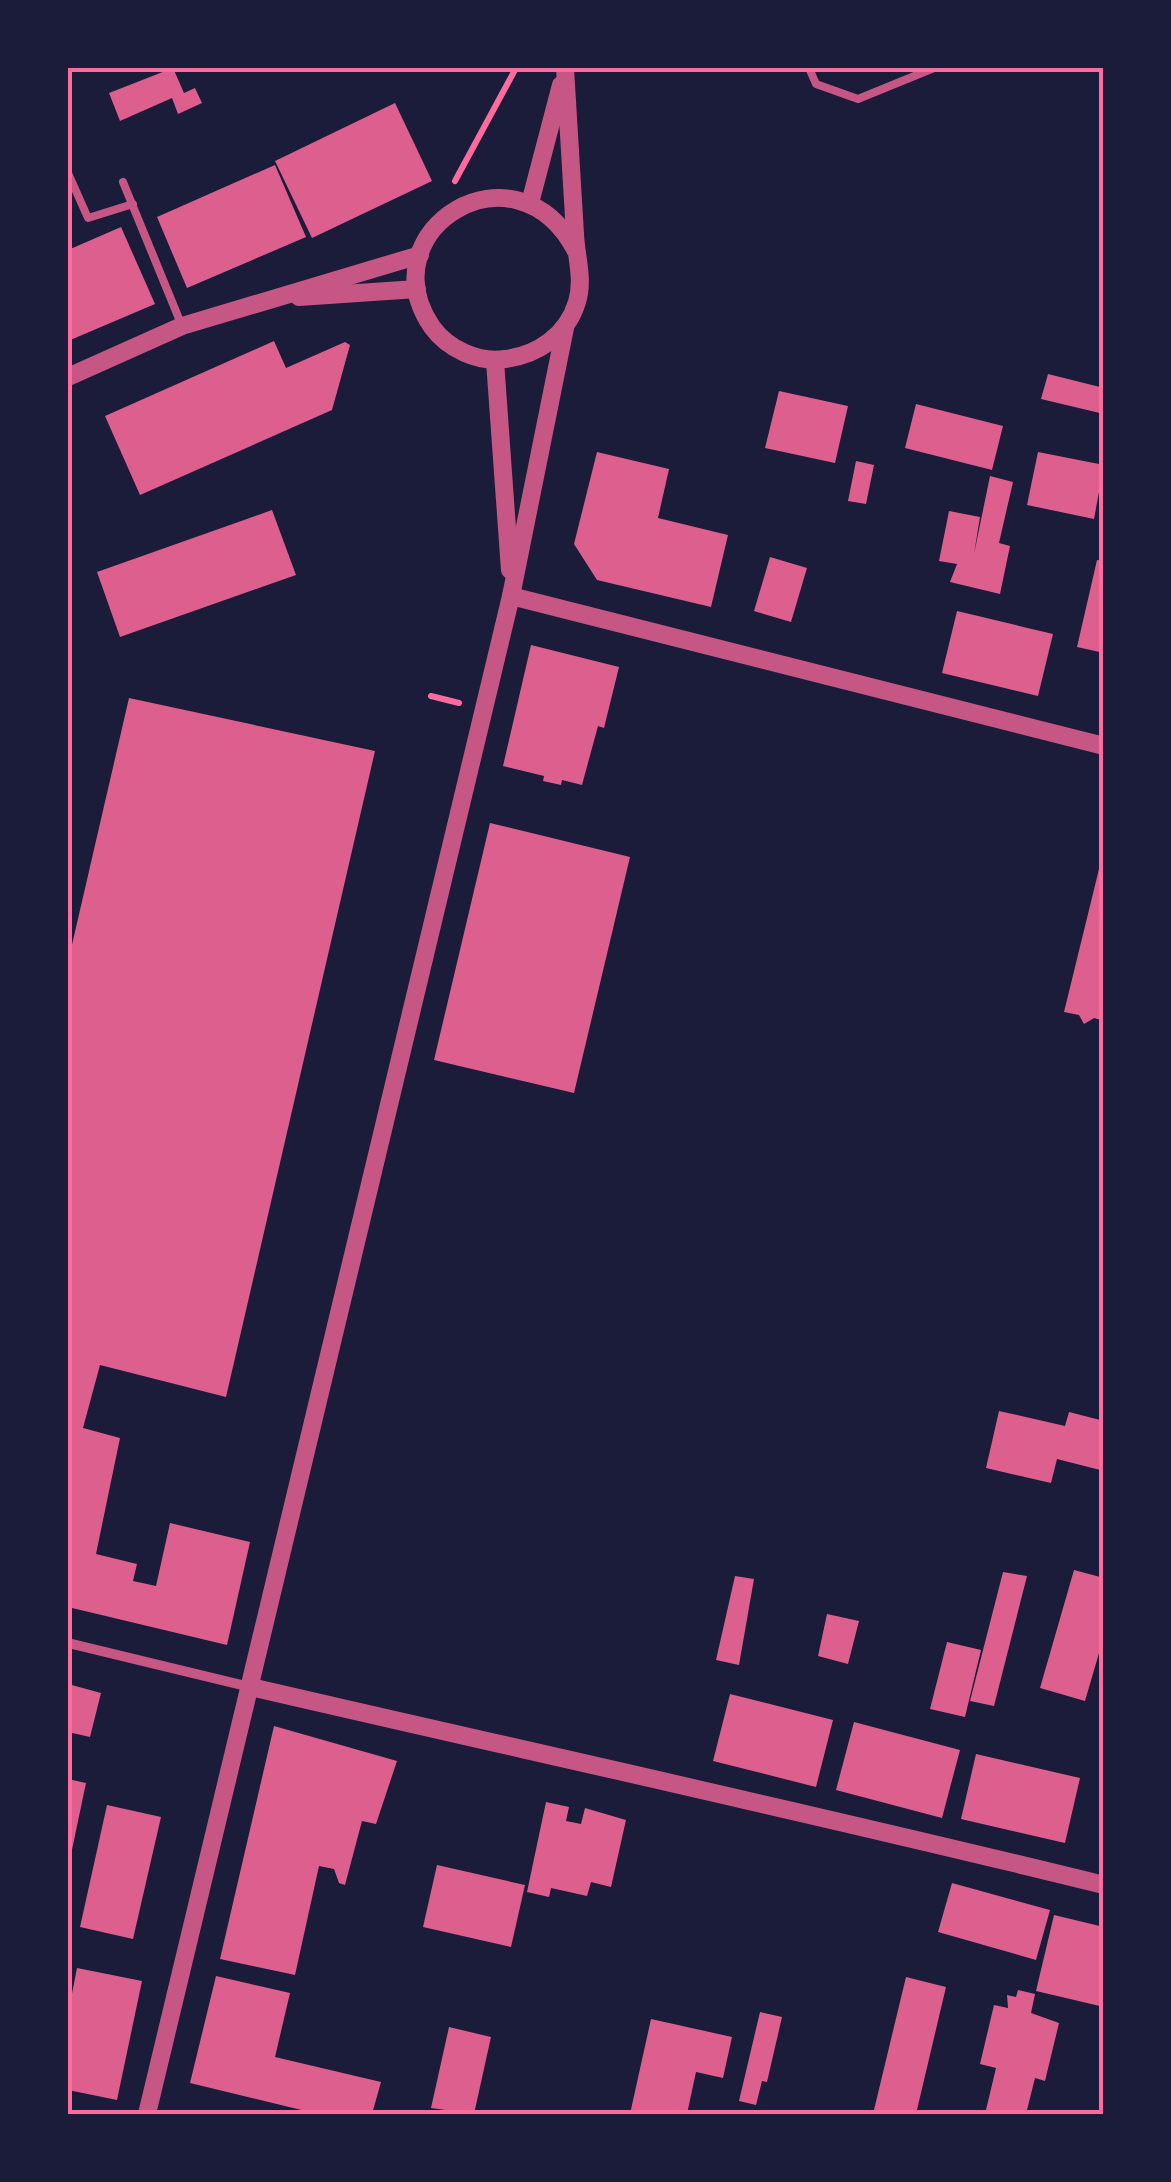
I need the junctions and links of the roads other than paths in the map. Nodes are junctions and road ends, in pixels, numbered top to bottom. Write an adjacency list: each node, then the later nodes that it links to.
1 (810, 68): 2 (lane)
2 (934, 68)
3 (565, 69): 6 (street); 8 (street)
4 (68, 174): 7 (lane)
5 (123, 182): 7 (lane)
6 (530, 203): 8 (street); 9 (street)
7 (132, 204): 12 (lane)
8 (576, 251): 13 (street)
9 (420, 255): 10 (street); 11 (street)
10 (417, 289): 11 (street); 14 (street)
11 (258, 300): 12 (street)
12 (182, 326): 15 (street)
13 (565, 328): 14 (street); 16 (street)
14 (495, 360): 16 (street)
15 (68, 377)
16 (511, 596): 17 (street); 19 (street)
17 (1104, 746)
18 (68, 1642): 19 (street)
19 (252, 1688): 20 (street); 21 (street)
20 (1104, 1885)
21 (147, 2114)

